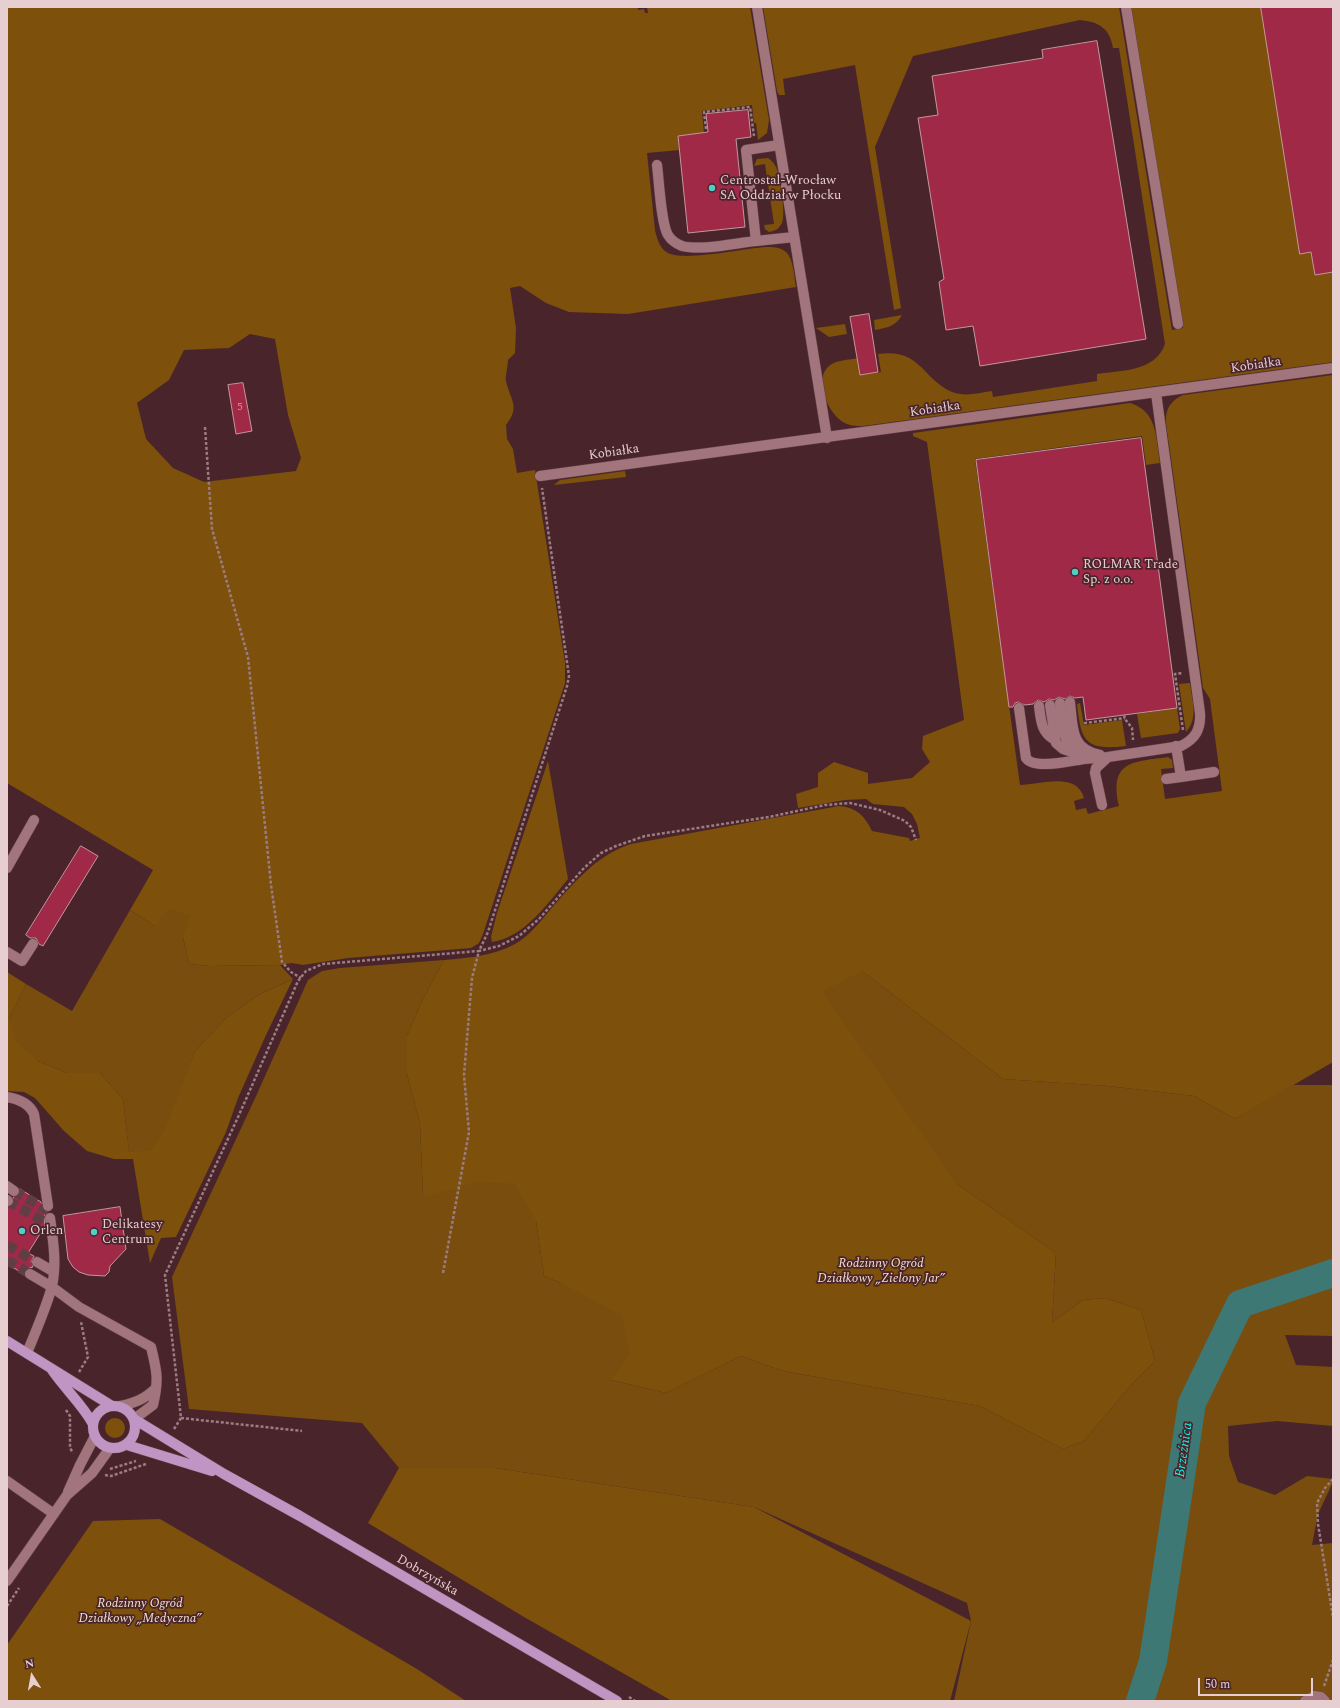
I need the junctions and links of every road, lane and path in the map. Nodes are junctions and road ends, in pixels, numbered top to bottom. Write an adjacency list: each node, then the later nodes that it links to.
1 (757, 7): 4 (street)
2 (1126, 7): 9 (street)
3 (706, 129): 5 (path)
4 (779, 145): 5 (street); 7 (street)
5 (756, 148): 8 (street)
6 (657, 165): 8 (street)
7 (794, 237): 8 (street); 13 (street)
8 (756, 241)
9 (1178, 324)
10 (1333, 368): 11 (street, Kobiałka)
11 (1156, 393): 13 (street, Kobiałka); 23 (street)
12 (205, 427): 36 (path)
13 (827, 438): 14 (street, Kobiałka)
14 (540, 476): 34 (path)
15 (1187, 672): 20 (path)
16 (1070, 702): 25 (street)
17 (1039, 706): 21 (street)
18 (1019, 708): 24 (street)
19 (1084, 716): 22 (path)
20 (1180, 734)
21 (1054, 740): 24 (street); 24 (street)
22 (1134, 742)
23 (1176, 746): 25 (street); 27 (street)
24 (1080, 756): 25 (street)
25 (1108, 757): 29 (street)
26 (1214, 772): 27 (street)
27 (1181, 777): 28 (street)
28 (1166, 779)
29 (1102, 805)
30 (34, 820): 32 (street)
31 (916, 840): 34 (path)
32 (7, 868)
33 (33, 944): 35 (street)
34 (479, 951): 36 (path); 42 (path)
35 (7, 952)
36 (301, 978): 55 (path)
37 (7, 1097): 38 (street)
38 (48, 1206)
39 (49, 1222): 41 (street)
40 (37, 1262): 41 (street)
41 (54, 1272): 44 (street)
42 (443, 1273)
43 (30, 1274): 44 (street)
44 (52, 1287): 45 (street); 47 (street)
45 (79, 1307): 49 (street); 50 (path)
46 (7, 1341): 47 (main road)
47 (27, 1354): 48 (main road)
48 (52, 1370): 50 (main road); 54 (main road)
49 (156, 1388): 52 (street); 53 (street)
50 (87, 1390): 52 (main road)
51 (63, 1405): 59 (path)
52 (116, 1406): 53 (main road); 54 (main road)
53 (134, 1419): 57 (main road); 62 (main road, Dobrzyńska)
54 (93, 1424): 56 (main road)
55 (302, 1431)
56 (95, 1436): 58 (main road); 59 (street)
57 (127, 1445): 58 (main road); 62 (main road, Dobrzyńska)
58 (110, 1448): 65 (street)
59 (83, 1459): 65 (street)
60 (140, 1460): 61 (path)
61 (153, 1465)
62 (224, 1474): 73 (main road, Dobrzyńska)
63 (1333, 1479): 70 (path)
64 (7, 1481): 66 (street)
65 (67, 1495): 66 (street)
66 (54, 1514): 67 (street)
67 (7, 1581)
68 (21, 1586): 69 (path)
69 (7, 1606)
70 (1333, 1617)
71 (1333, 1660): 72 (path)
72 (1323, 1699): 74 (street)
73 (617, 1701)
74 (1305, 1701)

